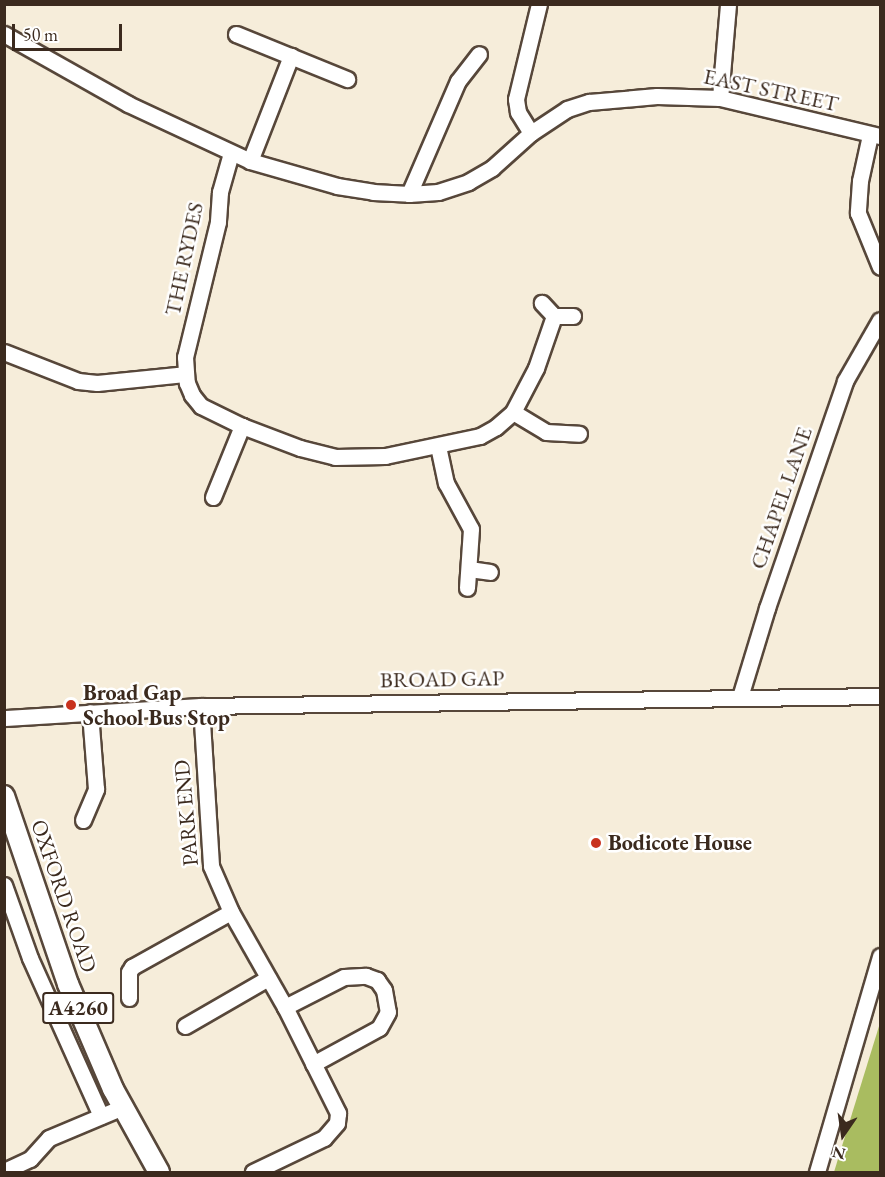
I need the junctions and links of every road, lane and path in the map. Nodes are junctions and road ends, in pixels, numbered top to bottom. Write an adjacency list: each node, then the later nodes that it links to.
1 (539, 4): 9 (street)
2 (728, 4): 8 (street)
3 (4, 34): 11 (street, EAST STREET)
4 (236, 34): 6 (street)
5 (480, 54): 13 (street)
6 (291, 57): 7 (street); 12 (street)
7 (347, 79)
8 (720, 98): 9 (street, EAST STREET); 10 (street, EAST STREET)
9 (531, 133): 13 (street, EAST STREET)
10 (875, 136): 14 (street)
11 (231, 153): 12 (street, EAST STREET); 20 (street, THE RYDES)
12 (250, 162): 13 (street, EAST STREET)
13 (409, 194)
14 (880, 267)
15 (543, 303): 16 (street)
16 (554, 316): 17 (street); 21 (street, THE RYDES)
17 (573, 316)
18 (880, 320): 30 (street, CHAPEL LANE)
19 (4, 352): 20 (street)
20 (185, 374): 22 (street, THE RYDES)
21 (513, 411): 23 (street); 24 (street, THE RYDES)
22 (242, 426): 24 (street, THE RYDES); 25 (street)
23 (579, 434)
24 (438, 446): 26 (street)
25 (213, 497)
26 (469, 569): 27 (street); 28 (street)
27 (490, 572)
28 (467, 588)
29 (880, 696): 30 (street, BROAD GAP)
30 (740, 697): 31 (street, BROAD GAP)
31 (201, 706): 32 (street, BROAD GAP); 37 (street, PARK END)
32 (90, 712): 33 (street, BROAD GAP); 35 (street)
33 (4, 718)
34 (4, 796): 44 (main road, OXFORD ROAD / A4260)
35 (82, 820)
36 (4, 885): 45 (street)
37 (231, 912): 39 (street, PARK END); 40 (street)
38 (880, 956): 49 (street)
39 (268, 978): 41 (street, PARK END); 42 (street)
40 (129, 998)
41 (285, 1007): 43 (street, PARK END); 43 (street)
42 (185, 1026)
43 (313, 1064): 48 (street, PARK END)
44 (125, 1106): 45 (street); 47 (main road, OXFORD ROAD / A4260)
45 (101, 1116): 46 (street)
46 (4, 1171)
47 (159, 1173)
48 (253, 1173)
49 (817, 1173)

